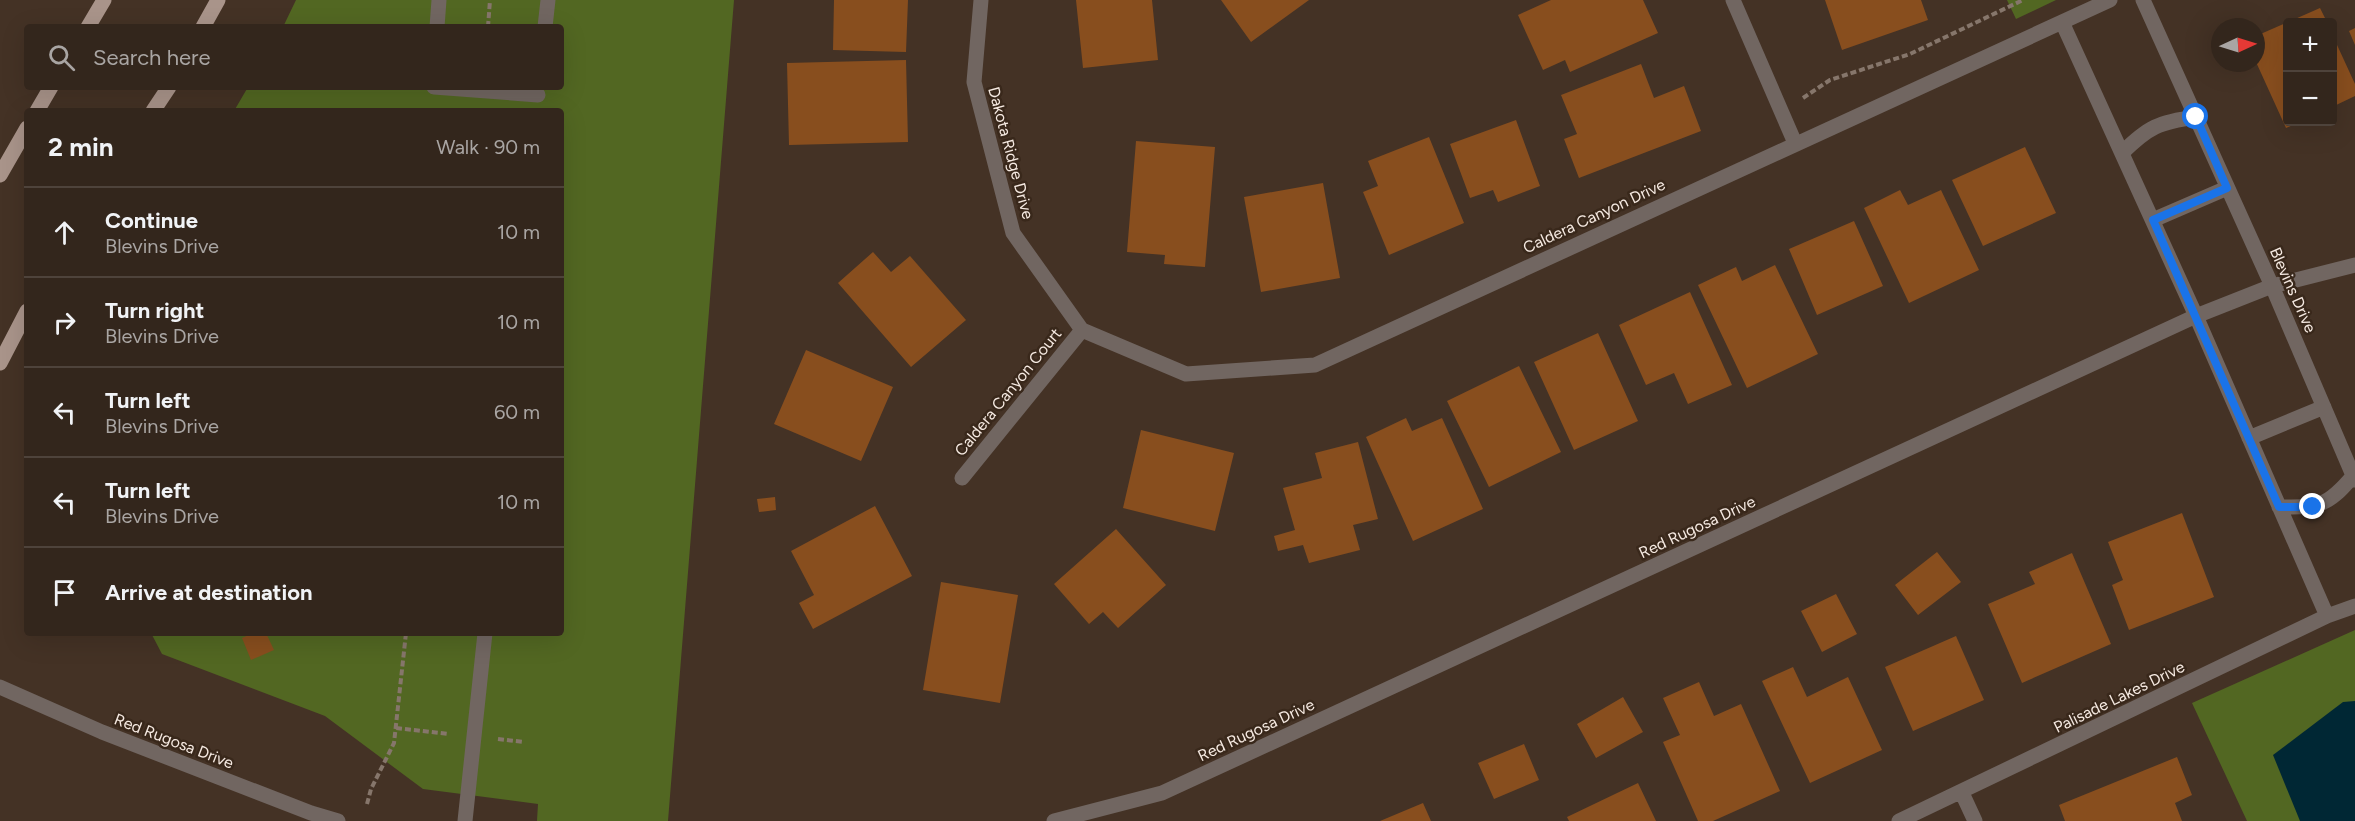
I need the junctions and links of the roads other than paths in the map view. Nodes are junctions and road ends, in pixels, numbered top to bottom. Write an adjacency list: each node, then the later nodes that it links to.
1 (104, 0): 10 (main road)
2 (218, 0): 11 (main road)
3 (439, 0): 12 (street)
4 (548, 0): 13 (street)
5 (981, 0): 32 (street, Dakota Ridge Drive)
6 (1732, 0): 23 (street)
7 (2110, 0): 9 (street, Caldera Canyon Drive)
8 (2143, 0): 21 (street, Blevins Drive)
9 (2062, 22): 23 (street, Caldera Canyon Drive); 24 (street)
10 (90, 24)
11 (205, 24)
12 (437, 24)
13 (545, 24)
14 (49, 90): 18 (main road)
15 (167, 90): 19 (main road)
16 (513, 90): 17 (street)
17 (539, 91): 20 (street)
18 (39, 108)
19 (155, 108)
20 (537, 108)
21 (2196, 117): 24 (street); 26 (street, Blevins Drive)
22 (24, 133): 25 (main road)
23 (1794, 143): 32 (street, Caldera Canyon Drive)
24 (2122, 153): 27 (street)
25 (0, 176)
26 (2227, 188): 27 (street); 29 (street, Blevins Drive)
27 (2153, 220): 30 (street)
28 (2355, 264): 29 (street, Red Rugosa Drive)
29 (2272, 286): 30 (street, Red Rugosa Drive); 34 (street, Blevins Drive)
30 (2196, 316): 35 (street); 46 (street, Red Rugosa Drive)
31 (24, 317): 33 (main road)
32 (1082, 330): 36 (street, Caldera Canyon Court)
33 (0, 363)
34 (2324, 407): 35 (street); 37 (street, Blevins Drive)
35 (2249, 438): 38 (street)
36 (962, 477)
37 (2354, 478): 38 (street, Blevins Drive)
38 (2279, 507): 40 (street)
39 (2355, 606): 40 (street, Palisade Lakes Drive)
40 (2327, 616): 43 (street, Palisade Lakes Drive)
41 (485, 636): 45 (street)
42 (0, 687): 44 (street, Red Rugosa Drive)
43 (1962, 793): 47 (street, Palisade Lakes Drive); 48 (street)
44 (338, 821)
45 (465, 821)
46 (1054, 821)
47 (1899, 821)
48 (1975, 821)

